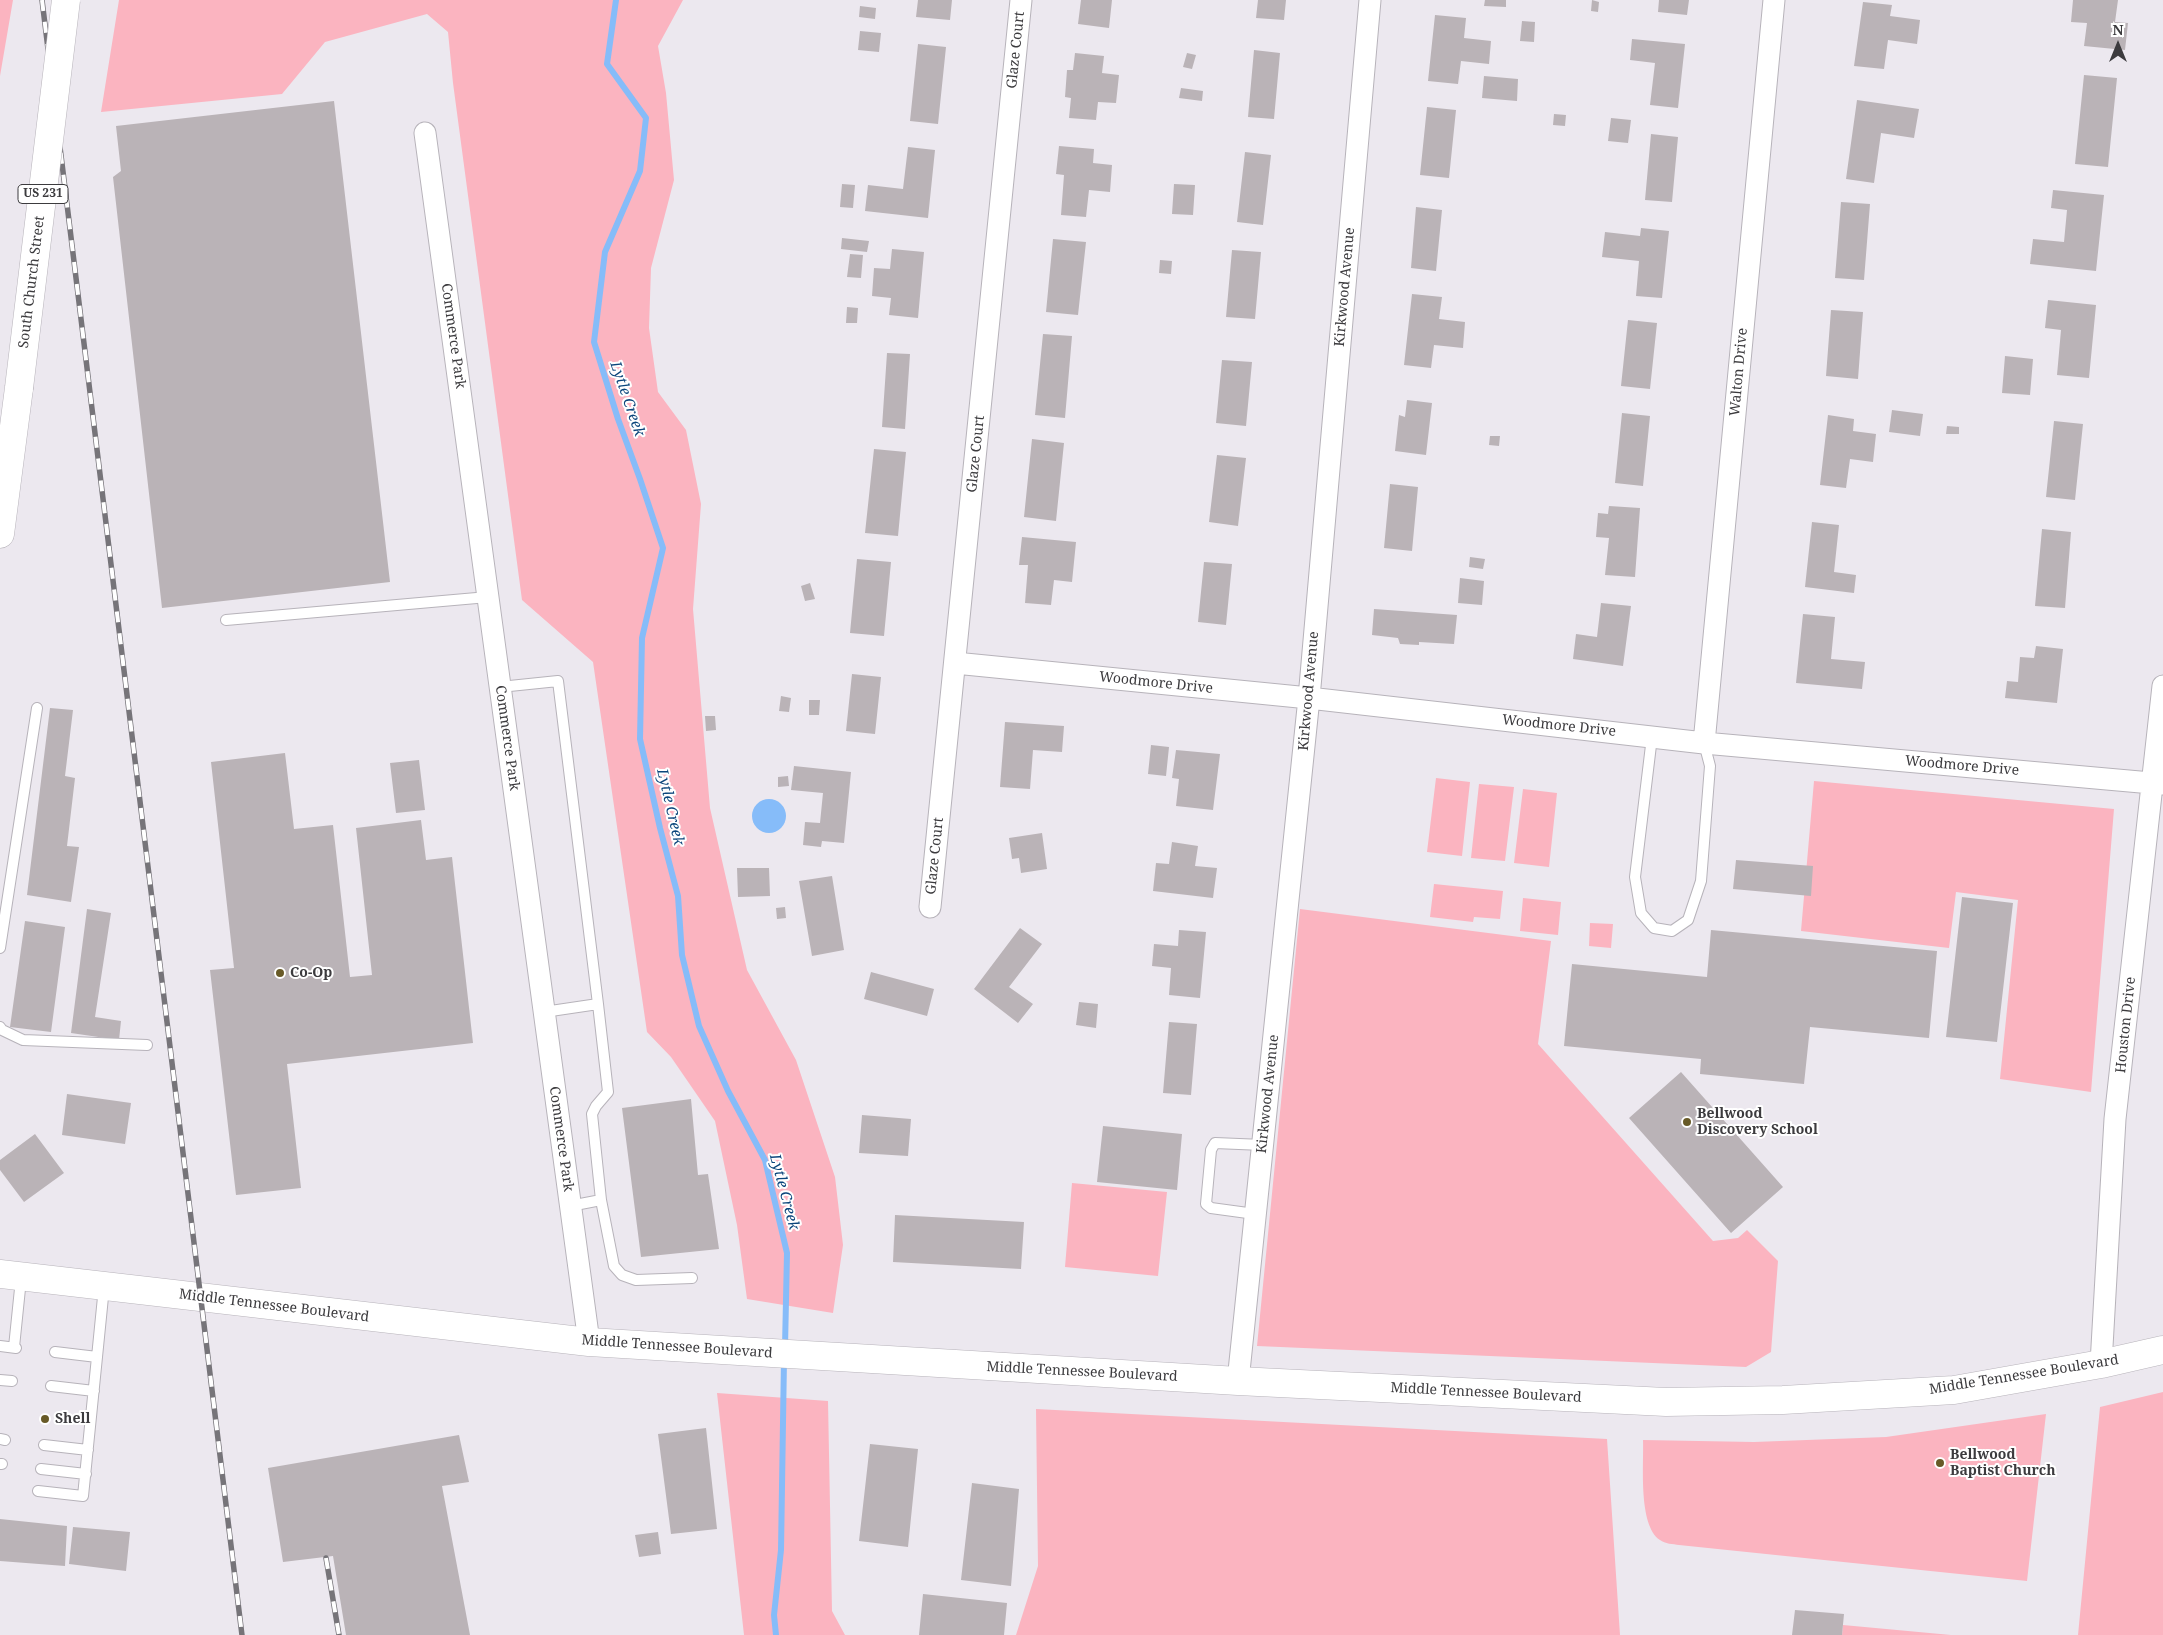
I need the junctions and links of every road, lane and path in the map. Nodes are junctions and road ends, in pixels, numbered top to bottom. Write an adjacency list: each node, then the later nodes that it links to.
1 (66, 0): 6 (main road, South Church Street / US 231, bridge)
2 (1021, 0): 9 (street, Glaze Court)
3 (1370, 0): 12 (street, Kirkwood Avenue)
4 (1774, 0): 15 (street, Walton Drive)
5 (425, 134): 7 (street, Commerce Park)
6 (0, 534)
7 (488, 597): 8 (lane); 10 (street, Commerce Park)
8 (226, 620)
9 (955, 662): 12 (street, Woodmore Drive); 17 (street, Glaze Court)
10 (500, 686): 19 (lane); 20 (street, Commerce Park)
11 (2163, 686): 16 (street, Houston Drive)
12 (1309, 698): 14 (street, Woodmore Drive); 23 (street, Kirkwood Avenue)
13 (37, 708): 18 (lane)
14 (1652, 737): 15 (street, Woodmore Drive); 15 (lane)
15 (1704, 743): 16 (street, Woodmore Drive)
16 (2158, 784): 35 (street, Houston Drive)
17 (930, 907)
18 (0, 948)
19 (598, 1004): 20 (lane); 24 (lane)
20 (544, 1012): 25 (street, Commerce Park)
21 (0, 1027): 22 (lane)
22 (147, 1045)
23 (1262, 1145): 26 (street, Kirkwood Avenue); 26 (lane)
24 (601, 1200): 25 (lane); 28 (lane)
25 (570, 1206): 30 (street, Commerce Park)
26 (1255, 1214): 38 (street, Kirkwood Avenue)
27 (11, 1275): 29 (main road, Middle Tennessee Boulevard); 31 (lane)
28 (692, 1278)
29 (104, 1287): 30 (main road, Middle Tennessee Boulevard); 34 (lane)
30 (589, 1342): 38 (main road, Middle Tennessee Boulevard)
31 (0, 1346)
32 (2163, 1350): 35 (main road, Middle Tennessee Boulevard)
33 (55, 1352): 34 (lane)
34 (97, 1357): 40 (lane)
35 (2101, 1364): 38 (main road, Middle Tennessee Boulevard)
36 (0, 1380): 37 (lane)
37 (12, 1381)
38 (1238, 1381)
39 (51, 1386): 40 (lane)
40 (94, 1391): 42 (lane)
41 (44, 1445): 42 (lane)
42 (88, 1450): 44 (lane)
43 (41, 1469): 44 (lane)
44 (86, 1474): 45 (lane)
45 (38, 1491)

